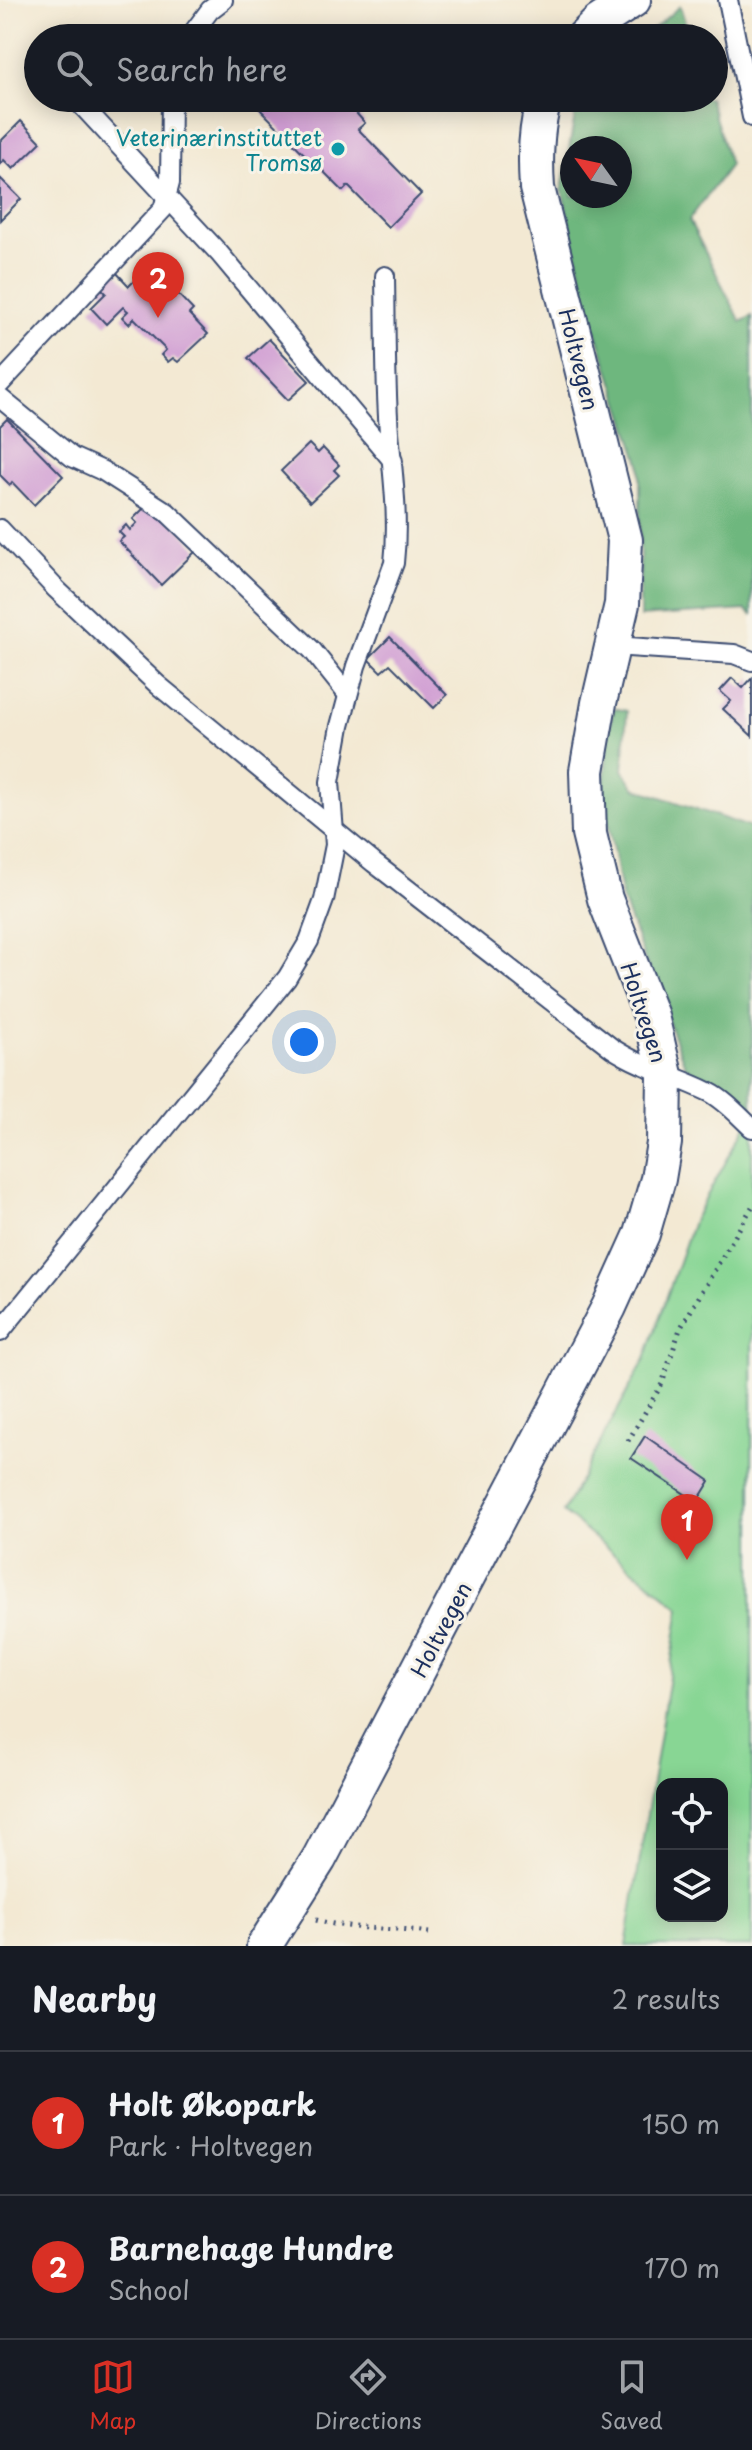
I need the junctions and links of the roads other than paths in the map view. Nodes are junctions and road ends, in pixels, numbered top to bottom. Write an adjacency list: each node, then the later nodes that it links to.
1 (223, 0): 4 (lane)
2 (633, 0): 5 (street)
3 (728, 0): 9 (lane)
4 (198, 24)
5 (597, 24)
6 (88, 112): 10 (lane)
7 (171, 112): 10 (lane)
8 (542, 112): 16 (street, Holtvegen)
9 (752, 117)
10 (168, 196): 12 (lane); 14 (lane)
11 (385, 276): 14 (lane)
12 (0, 384)
13 (0, 398): 18 (lane)
14 (393, 461): 18 (lane)
15 (0, 529): 19 (lane)
16 (613, 646): 17 (lane); 20 (street, Holtvegen)
17 (752, 661)
18 (348, 695): 19 (lane)
19 (334, 827): 20 (lane); 22 (lane)
20 (665, 1075): 21 (lane); 23 (street, Holtvegen)
21 (752, 1128)
22 (0, 1332)
23 (264, 1946)

